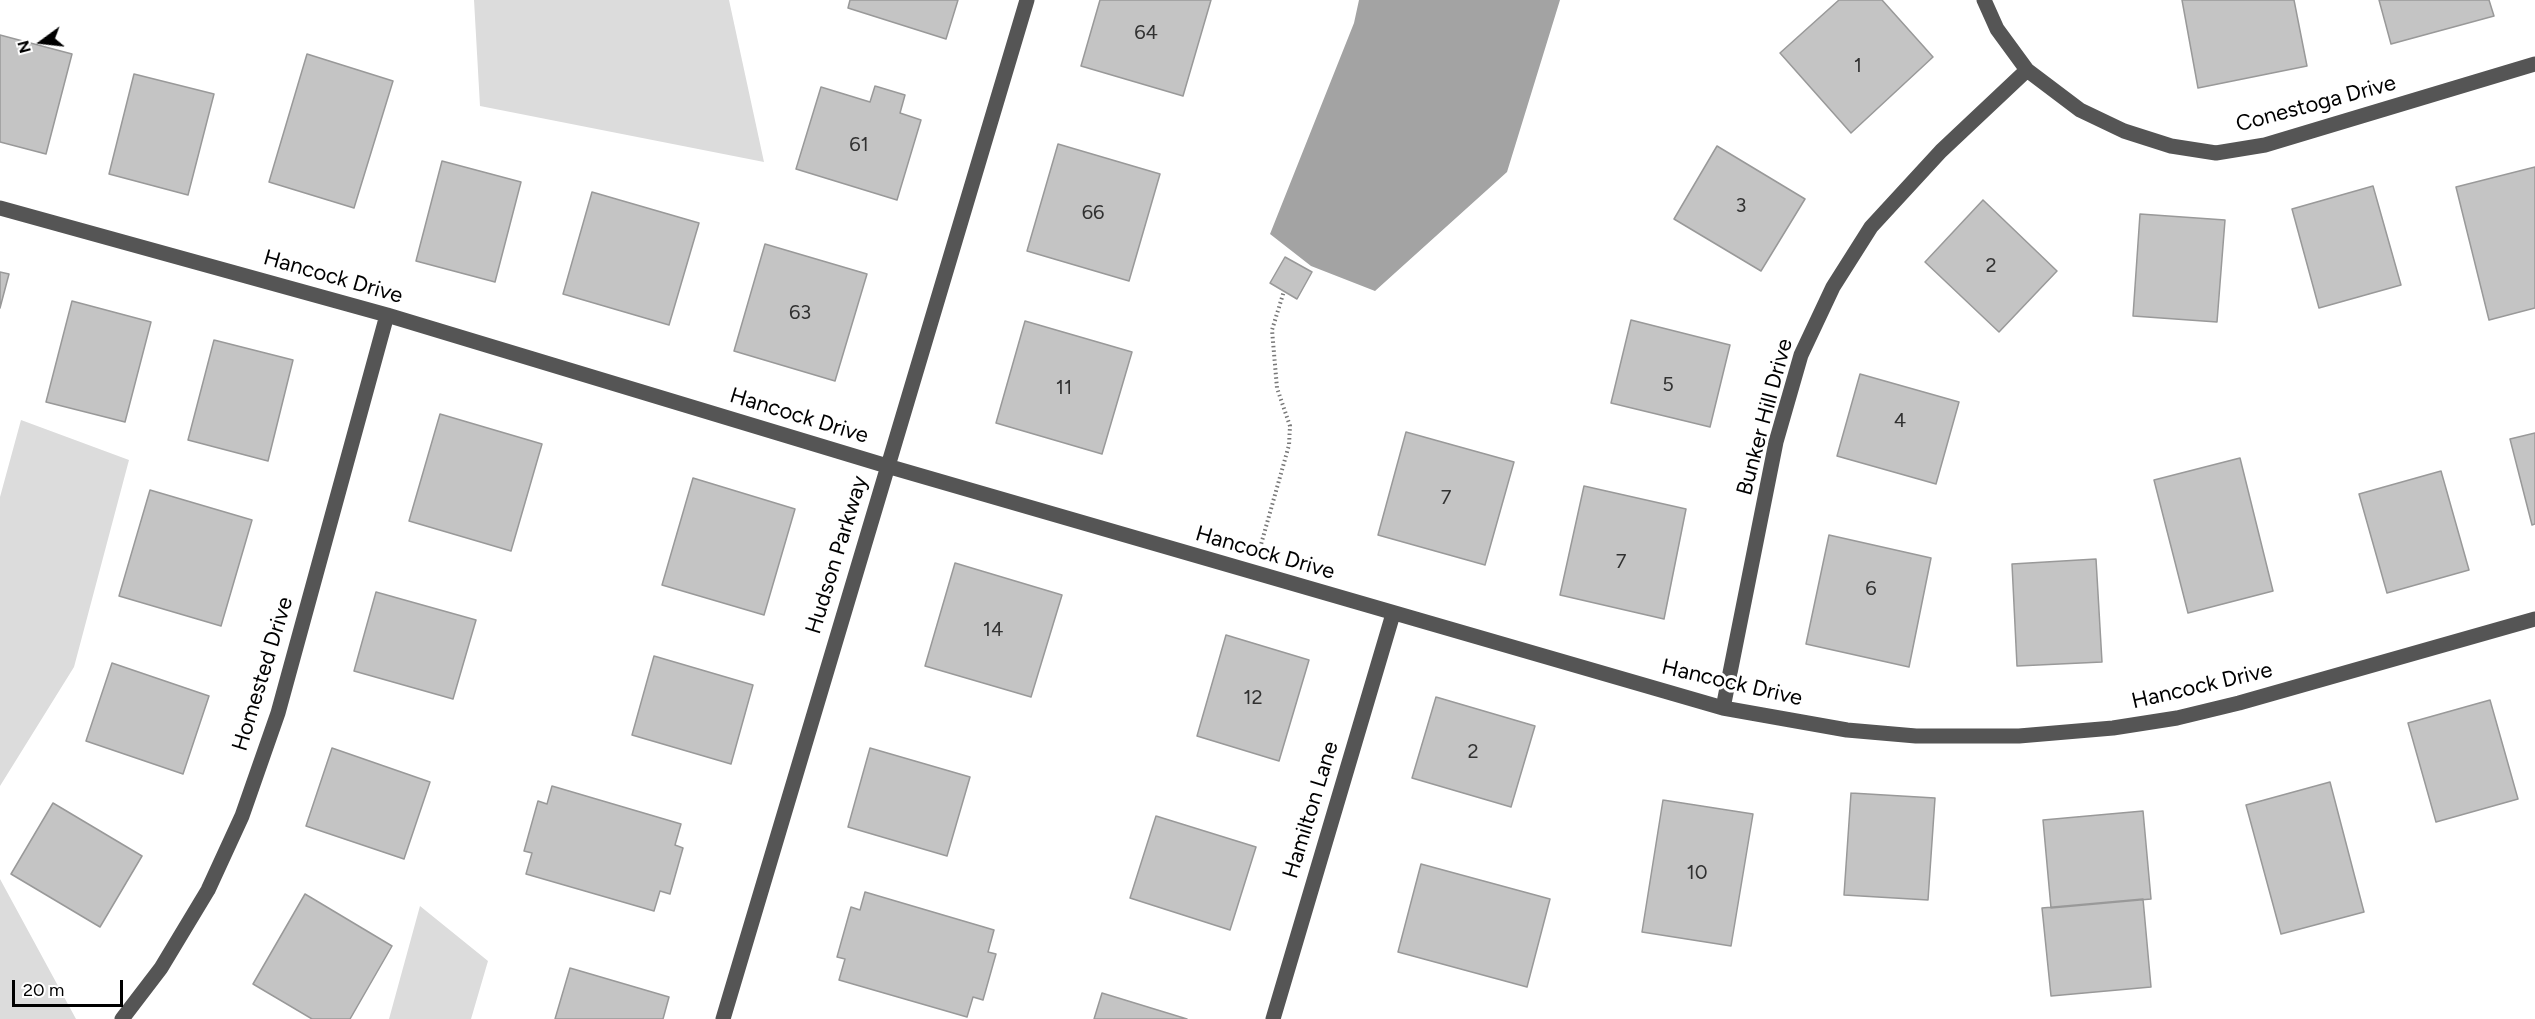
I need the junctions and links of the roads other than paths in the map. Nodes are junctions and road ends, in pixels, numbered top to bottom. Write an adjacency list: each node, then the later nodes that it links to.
1 (1027, 0): 7 (street, Hudson Parkway)
2 (1984, 0): 4 (street, Conestoga Drive)
3 (2535, 64): 4 (street, Conestoga Drive)
4 (2027, 70): 10 (street, Bunker Hill Drive)
5 (0, 208): 6 (street, Hancock Drive)
6 (387, 315): 7 (street, Hancock Drive); 11 (street, Homested Drive)
7 (887, 466): 8 (street, Hancock Drive); 12 (street, Hudson Parkway)
8 (1393, 614): 10 (street, Hancock Drive); 13 (street, Hamilton Lane)
9 (2535, 620): 10 (street, Hancock Drive)
10 (1723, 708)
11 (122, 1019)
12 (723, 1019)
13 (1273, 1019)

